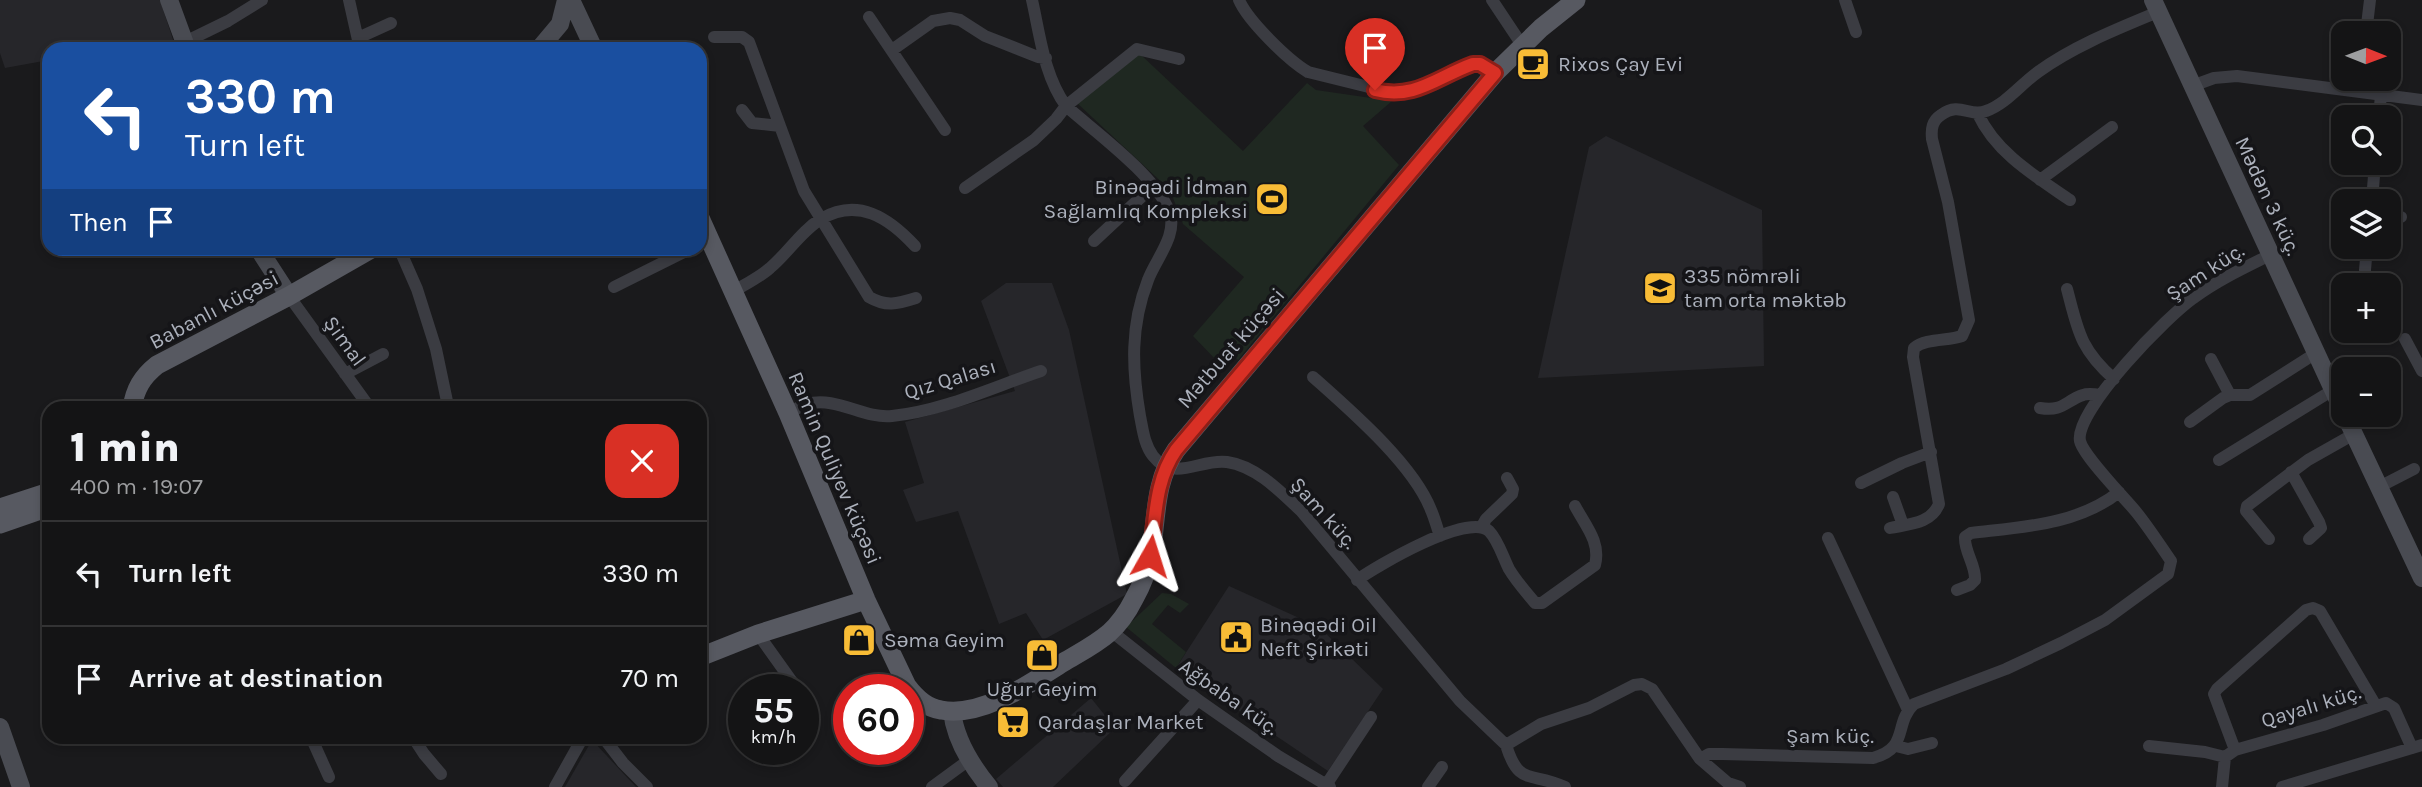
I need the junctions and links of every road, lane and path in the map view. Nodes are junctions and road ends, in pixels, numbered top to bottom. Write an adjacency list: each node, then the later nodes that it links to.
1 (169, 0): 17 (main road)
2 (262, 0): 18 (street)
3 (349, 0): 19 (street)
4 (569, 0): 21 (main road); 22 (main road)
5 (1032, 0): 25 (street)
6 (1239, 0): 27 (street)
7 (1492, 0): 23 (street)
8 (1576, 0): 23 (main road, Mətbuat küçəsi)
9 (1845, 0): 15 (street)
10 (2370, 0): 13 (street)
11 (2155, 6): 29 (main road, Mədən 3 küç.); 36 (street)
12 (869, 17): 24 (street)
13 (2367, 21)
14 (391, 23): 20 (street)
15 (1856, 32)
16 (714, 37): 37 (street)
17 (185, 42)
18 (193, 42)
19 (359, 42)
20 (361, 42)
21 (545, 42)
22 (590, 42)
23 (1522, 45): 27 (main road, Mətbuat küçəsi)
24 (892, 50): 25 (street); 39 (street)
25 (1046, 58): 34 (street)
26 (1179, 59): 34 (street)
27 (1495, 73): 83 (main road, Mətbuat küçəsi)
28 (2331, 83): 29 (street)
29 (2192, 86): 48 (main road, Mədən 3 küç.)
30 (2373, 91): 31 (street)
31 (2381, 95): 32 (street); 33 (street)
32 (2422, 100)
33 (2380, 105)
34 (1066, 106): 41 (street); 42 (street)
35 (742, 110): 37 (street)
36 (1978, 114): 40 (street); 81 (street)
37 (780, 126): 44 (street)
38 (2112, 127): 40 (street)
39 (945, 130)
40 (2040, 180): 43 (street)
41 (1153, 186): 45 (street); 83 (street)
42 (965, 188)
43 (2070, 200)
44 (820, 220): 47 (street); 57 (street); 59 (street)
45 (1094, 241)
46 (707, 245): 57 (main road, Ramin Quliyev küçəsi)
47 (915, 246)
48 (2270, 255): 61 (main road, Mədən 3 küç.); 68 (street, Şam küç.)
49 (263, 256): 58 (main road)
50 (359, 256): 58 (main road, Babanlı küçəsi)
51 (403, 256): 75 (street)
52 (676, 256): 55 (street)
53 (2366, 259): 54 (street)
54 (2365, 270)
55 (614, 287)
56 (2067, 289): 68 (street)
57 (734, 291): 77 (main road, Ramin Quliyev küçəsi)
58 (289, 296): 66 (street, Şimal); 73 (main road, Babanlı küçəsi)
59 (916, 298)
60 (2405, 339): 65 (street)
61 (2316, 353): 69 (main road, Mədən 3 küç.); 72 (street)
62 (383, 354): 66 (street)
63 (2211, 359): 72 (street)
64 (1041, 371): 77 (street, Qız Qalası)
65 (2422, 372)
66 (345, 374): 74 (street, Şimal)
67 (1313, 377): 97 (street)
68 (2114, 379): 71 (street, Şam küç.)
69 (2331, 386)
70 (2331, 391): 82 (street)
71 (2100, 395): 76 (street); 89 (street, Şam küç.)
72 (2230, 395): 78 (street)
73 (134, 401)
74 (365, 401)
75 (447, 401)
76 (2040, 408)
77 (788, 413): 104 (main road, Ramin Quliyev küçəsi)
78 (2190, 422)
79 (2351, 427): 80 (main road, Mədən 3 küç.)
80 (2354, 434): 85 (street); 88 (main road, Mədən 3 küç.)
81 (1931, 452): 87 (street); 91 (street)
82 (2219, 460)
83 (1166, 467): 102 (street, Şam küç.); 105 (main road, Mətbuat küçəsi)
84 (2414, 469): 88 (street)
85 (2291, 472): 99 (street); 100 (street)
86 (1507, 478): 96 (street)
87 (1861, 483)
88 (2379, 487): 101 (main road, Mədən 3 küç.)
89 (2119, 492): 103 (street); 111 (street, Şam küç.)
90 (42, 494): 93 (main road)
91 (1893, 497)
92 (1575, 506): 96 (street)
93 (0, 508)
94 (42, 509): 95 (main road)
95 (0, 524)
96 (1482, 526): 97 (street)
97 (1440, 536): 102 (street)
98 (1828, 538): 111 (street)
99 (2269, 539)
100 (2309, 539)
101 (2422, 578)
102 (1357, 580): 120 (street, Şam küç.)
103 (1957, 590)
104 (866, 600): 106 (main road); 112 (main road, Ramin Quliyev küçəsi)
105 (1111, 631): 109 (street, Ağbaba küç.); 112 (main road, Mətbuat küçəsi)
106 (758, 634): 107 (main road); 108 (street)
107 (707, 654)
108 (787, 674)
109 (1198, 700): 131 (street); 133 (street, Ağbaba küç.)
110 (2376, 706): 124 (street, Qayalı küç.); 125 (street, Qayalı küç.); 125 (street)
111 (1908, 710): 121 (street, Şam küç.)
112 (952, 711): 127 (main road)
113 (1371, 716): 133 (street)
114 (0, 727): 123 (main road)
115 (314, 744): 130 (street)
116 (420, 744): 129 (street)
117 (579, 744): 135 (street)
118 (608, 744): 136 (street)
119 (1932, 744): 121 (street)
120 (1506, 745): 126 (street); 132 (street)
121 (1896, 746): 126 (street, Şam küç.)
122 (2148, 746): 125 (street)
123 (3, 747): 134 (main road)
124 (2417, 747): 143 (street, Qayalı küç.)
125 (2230, 753): 142 (street)
126 (1700, 758): 141 (street)
127 (969, 761): 137 (street); 138 (main road)
128 (1442, 767): 139 (street)
129 (442, 774)
130 (329, 777)
131 (1125, 781)
132 (1530, 784): 140 (street)
133 (1328, 786)
134 (21, 787)
135 (555, 787)
136 (647, 787)
137 (932, 787)
138 (989, 787)
139 (1428, 787)
140 (1566, 787)
141 (1740, 787)
142 (2222, 787)
143 (2282, 787)

